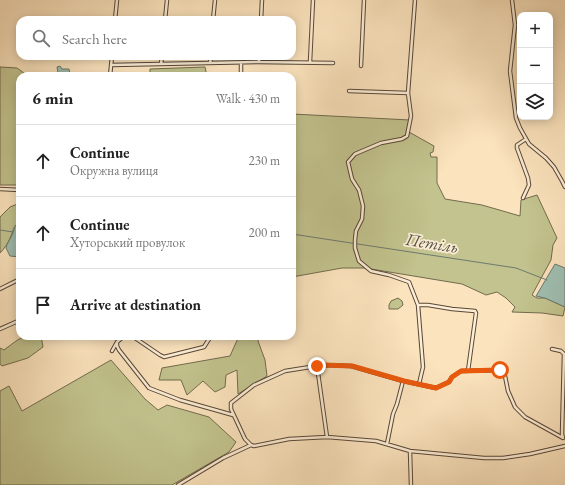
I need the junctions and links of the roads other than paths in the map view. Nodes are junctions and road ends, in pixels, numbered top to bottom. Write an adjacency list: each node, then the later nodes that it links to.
1 (117, 0): 9 (street)
2 (167, 0): 10 (street)
3 (215, 0): 11 (street)
4 (262, 0): 12 (street)
5 (313, 0): 17 (street)
6 (364, 0): 23 (street)
7 (415, 0): 27 (street)
8 (512, 0): 28 (street)
9 (115, 16)
10 (165, 16)
11 (213, 16)
12 (261, 16)
13 (112, 60): 22 (street)
14 (162, 60): 20 (street)
15 (210, 60): 21 (street)
16 (259, 62): 17 (street); 18 (street)
17 (310, 62): 19 (street)
18 (241, 63): 21 (street); 25 (street)
19 (334, 63)
20 (161, 64): 21 (street); 22 (street)
21 (210, 64)
22 (111, 66): 24 (street)
23 (361, 66)
24 (110, 72)
25 (241, 72)
26 (349, 91): 27 (street)
27 (408, 93): 36 (street)
28 (526, 140): 29 (street); 33 (street)
29 (564, 182): 30 (street)
30 (565, 187)
31 (0, 189): 32 (street)
32 (16, 190)
33 (522, 198)
34 (16, 281): 35 (street)
35 (0, 289)
36 (418, 305): 46 (street); 48 (street)
37 (16, 322): 38 (street)
38 (0, 329)
39 (119, 340): 42 (street)
40 (138, 340): 41 (street)
41 (208, 340)
42 (117, 342): 44 (street); 49 (street)
43 (552, 349): 51 (street)
44 (112, 351)
45 (317, 366): 47 (street); 49 (street); 50 (street)
46 (468, 371): 48 (street); 51 (street)
47 (404, 381): 48 (street); 52 (street)
48 (419, 384)
49 (234, 415): 53 (street)
50 (327, 437): 52 (street); 53 (street)
51 (564, 439)
52 (387, 444): 55 (street)
53 (251, 445): 56 (street)
54 (565, 446): 55 (street)
55 (410, 451): 57 (street)
56 (178, 485)
57 (411, 485)

